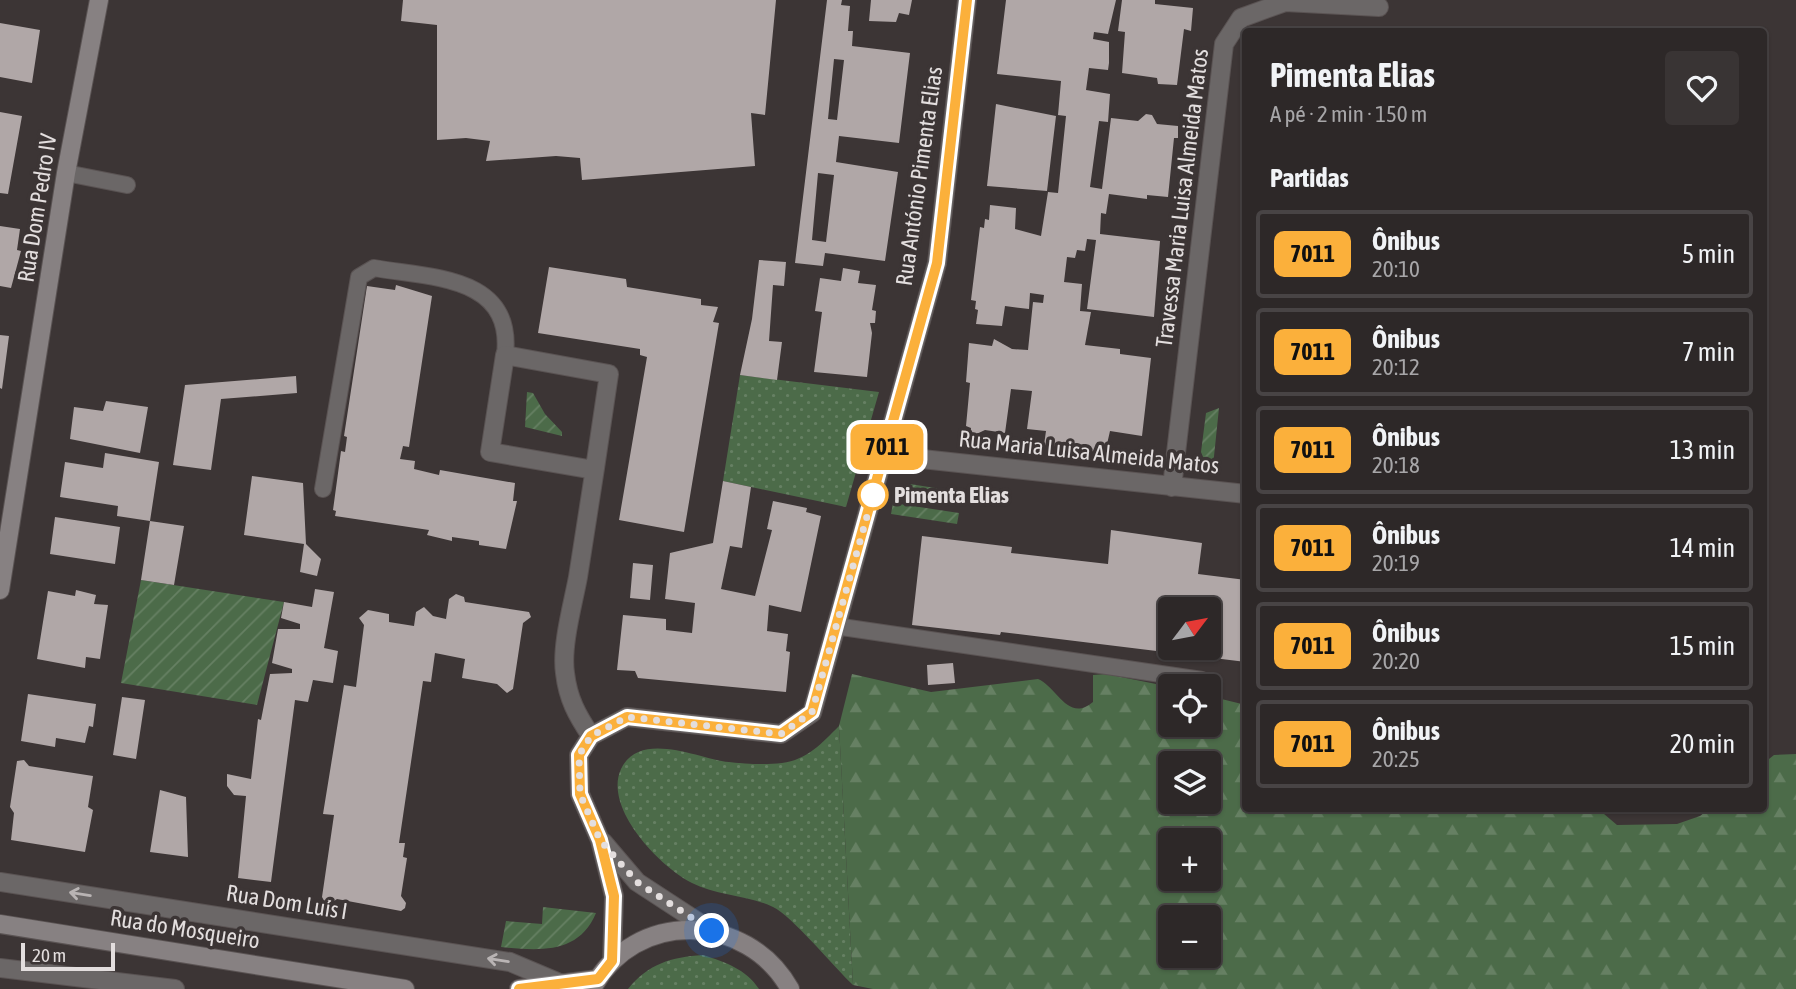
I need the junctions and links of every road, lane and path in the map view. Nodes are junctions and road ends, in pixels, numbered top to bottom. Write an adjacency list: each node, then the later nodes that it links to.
1 (99, 0): 4 (main road, Rua Dom Pedro IV)
2 (967, 0): 7 (street, Rua António Pimenta Elias)
3 (1379, 7): 9 (street, Travessa Maria Luisa Almeida Matos)
4 (66, 173): 5 (lane); 12 (main road, Rua Dom Pedro IV)
5 (127, 185)
6 (505, 355): 8 (street); 8 (street); 10 (lane)
7 (885, 455): 9 (street, Rua Maria Luisa Almeida Matos); 13 (street, Rua António Pimenta Elias)
8 (594, 470): 15 (street)
9 (1172, 486): 11 (street, Rua Maria Luisa Almeida Matos)
10 (323, 489)
11 (1242, 494)
12 (0, 590)
13 (835, 626): 14 (lane); 15 (street, Rua António Pimenta Elias)
14 (1161, 674)
15 (591, 736): 16 (street)
16 (600, 840): 19 (street); 20 (street)
17 (0, 882): 22 (street, Rua Dom Luís I, one-way to 17)
18 (0, 924): 26 (main road, Rua do Mosqueiro)
19 (712, 931): 20 (main road); 28 (main road)
20 (612, 961): 23 (main road)
21 (7, 969): 24 (street); 25 (street)
22 (562, 984): 23 (main road); 27 (main road)
23 (595, 984)
24 (22, 989)
25 (175, 989)
26 (405, 989)
27 (519, 989)
28 (790, 989)

